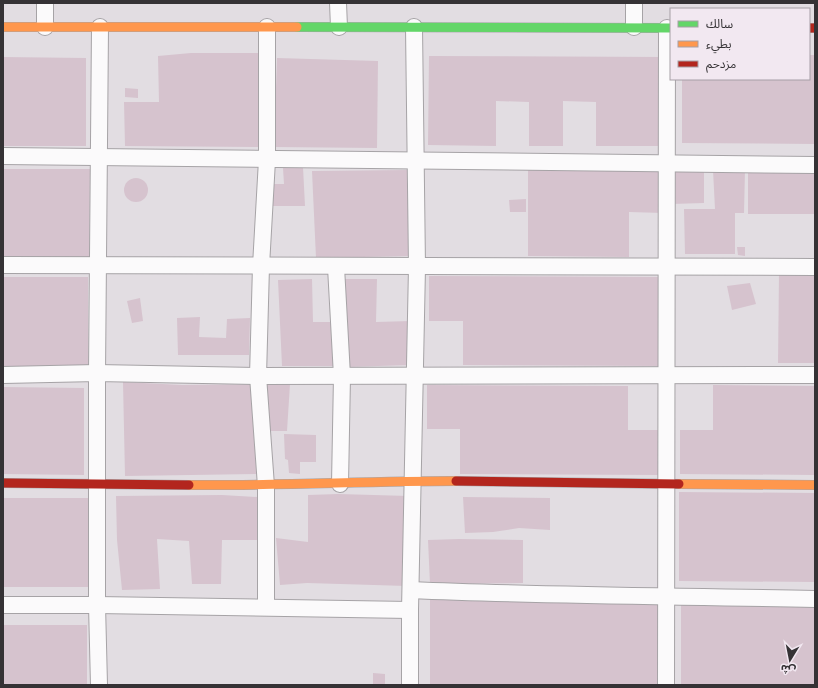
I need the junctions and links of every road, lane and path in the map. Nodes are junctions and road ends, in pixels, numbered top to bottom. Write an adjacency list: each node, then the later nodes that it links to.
1 (45, 3): 5 (street)
2 (338, 3): 8 (street)
3 (634, 3): 10 (street)
4 (3, 27): 5 (street)
5 (45, 27): 6 (street)
6 (100, 27): 7 (street); 13 (street)
7 (267, 27): 8 (street); 14 (street)
8 (339, 27): 9 (street)
9 (414, 27): 10 (street); 15 (street)
10 (634, 27): 11 (street)
11 (669, 28): 16 (street)
12 (3, 156): 13 (street)
13 (99, 157): 14 (street); 19 (street)
14 (267, 160): 15 (street); 20 (street)
15 (416, 161): 16 (street); 22 (street)
16 (666, 163): 17 (street); 23 (street)
17 (815, 165)
18 (3, 265): 19 (street)
19 (98, 266): 20 (street); 25 (street)
20 (261, 266): 21 (street); 28 (street)
21 (336, 266): 22 (street); 29 (street)
22 (417, 267): 23 (street); 30 (street)
23 (666, 267): 24 (street); 31 (street)
24 (815, 267)
25 (97, 373): 26 (street); 28 (street); 34 (street)
26 (3, 375)
27 (815, 375): 31 (street)
28 (258, 376): 29 (street); 38 (street)
29 (342, 376): 30 (street); 35 (street)
30 (415, 376): 31 (street); 32 (street)
31 (666, 376): 36 (street)
32 (413, 481): 35 (street); 36 (street); 39 (street)
33 (3, 482): 34 (street)
34 (98, 484): 38 (street); 42 (street)
35 (340, 484): 38 (street)
36 (666, 484): 37 (street); 40 (street)
37 (815, 485)
38 (266, 486): 44 (street)
39 (411, 590): 40 (street); 45 (street)
40 (666, 596): 41 (street); 48 (street)
41 (815, 600)
42 (97, 605): 43 (street); 44 (street); 46 (street)
43 (3, 606)
44 (266, 607): 45 (street)
45 (410, 610): 47 (street)
46 (99, 685)
47 (410, 685)
48 (666, 685)

